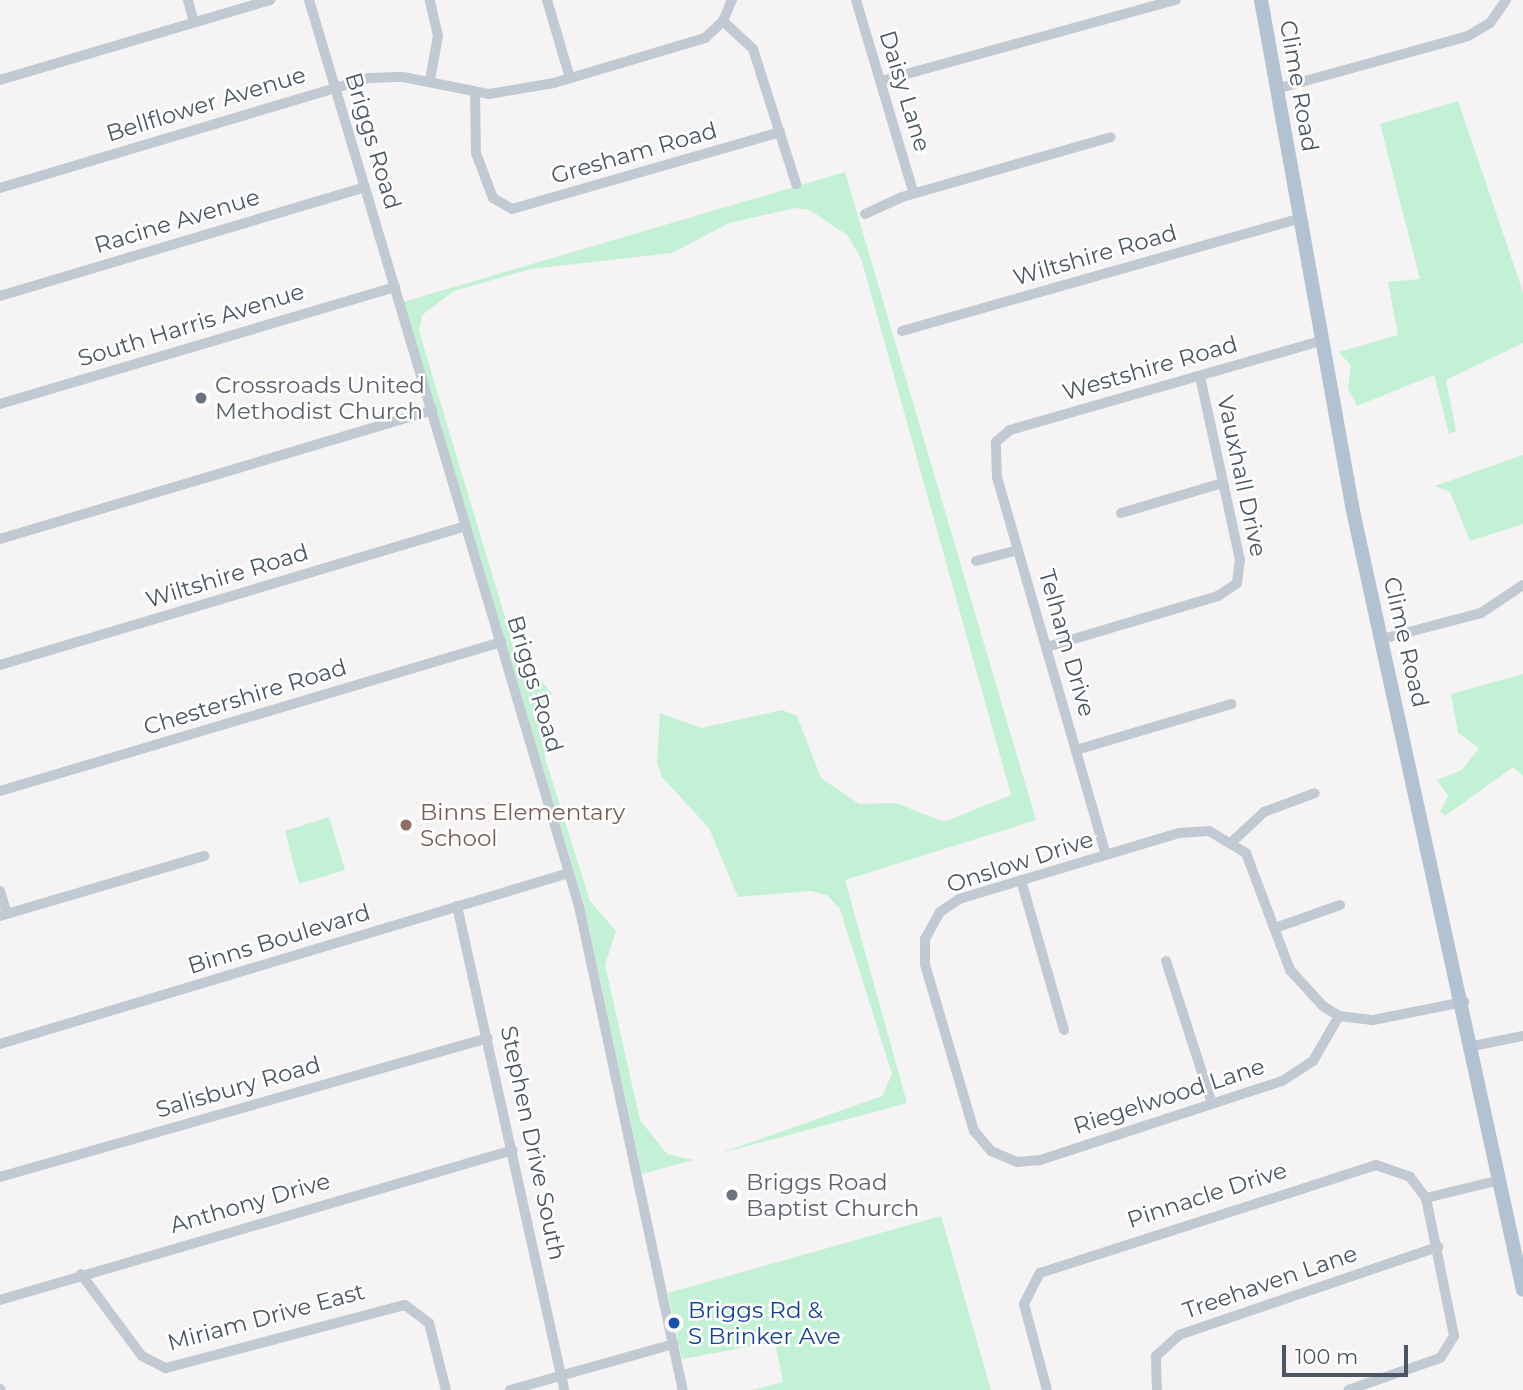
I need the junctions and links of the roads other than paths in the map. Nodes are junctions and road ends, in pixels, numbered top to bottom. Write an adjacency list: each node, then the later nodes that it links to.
1 (188, 0): 12 (street)
2 (270, 0): 12 (street)
3 (309, 0): 17 (street, Briggs Road)
4 (430, 0): 15 (street)
5 (547, 0): 13 (street)
6 (732, 0): 11 (street)
7 (856, 0): 16 (street, Daisy Lane)
8 (1176, 0): 16 (street)
9 (1261, 0): 18 (main road, Clime Road)
10 (1506, 0): 18 (street)
11 (723, 21): 13 (street, Bellflower Avenue); 20 (street)
12 (194, 22): 14 (street)
13 (570, 78): 19 (street, Bellflower Avenue)
14 (0, 80)
15 (430, 80): 17 (street, Bellflower Avenue); 19 (street, Bellflower Avenue)
16 (881, 81): 25 (street, Daisy Lane)
17 (336, 88): 23 (street, Briggs Road); 24 (street, Bellflower Avenue)
18 (1276, 89): 27 (main road, Clime Road)
19 (475, 92): 20 (street, Gresham Road)
20 (780, 132): 22 (street)
21 (1111, 137): 25 (street)
22 (796, 184)
23 (365, 187): 28 (street, Briggs Road); 29 (street, Racine Avenue)
24 (0, 188)
25 (914, 194): 26 (street)
26 (865, 214)
27 (1299, 219): 30 (street, Wiltshire Road); 31 (main road, Clime Road)
28 (395, 287): 33 (street, South Harris Avenue); 34 (street, Briggs Road)
29 (0, 296)
30 (902, 331)
31 (1320, 341): 32 (street, Westshire Road); 43 (main road, Clime Road)
32 (1200, 376): 35 (street, Westshire Road); 36 (street, Vauxhall Drive)
33 (0, 404)
34 (432, 410): 38 (street, Briggs Road); 39 (street)
35 (996, 442): 40 (street, Telham Drive)
36 (1223, 484): 37 (street); 45 (street, Vauxhall Drive)
37 (1121, 513)
38 (466, 526): 44 (street, Briggs Road); 46 (street, Wiltshire Road)
39 (0, 539)
40 (1018, 550): 41 (street); 45 (street, Telham Drive)
41 (976, 561)
42 (1523, 586): 43 (street)
43 (1382, 639): 62 (main road, Clime Road)
44 (501, 642): 49 (street, Chestershire Road); 54 (street, Briggs Road)
45 (1047, 647): 48 (street, Telham Drive)
46 (0, 665)
47 (1231, 704): 48 (street)
48 (1076, 750): 52 (street, Telham Drive)
49 (0, 791)
50 (1315, 793): 51 (street)
51 (1234, 840): 52 (street, Onslow Drive); 60 (street)
52 (1106, 855): 55 (street, Onslow Drive)
53 (204, 856): 59 (street)
54 (569, 873): 58 (street, Binns Boulevard); 79 (street, Briggs Road)
55 (1021, 880): 64 (street); 70 (street, Onslow Drive)
56 (0, 891): 59 (street)
57 (1340, 905): 60 (street)
58 (457, 906): 66 (street, Stephen Drive South); 67 (street, Binns Boulevard)
59 (3, 915)
60 (1275, 928): 63 (street)
61 (1166, 961): 69 (street)
62 (1464, 1002): 63 (street); 68 (main road, Clime Road)
63 (1339, 1016): 69 (street, Riegelwood Lane)
64 (1064, 1030)
65 (1523, 1036): 68 (street)
66 (488, 1038): 71 (street, Stephen Drive South); 72 (street, Salisbury Road)
67 (0, 1044)
68 (1473, 1046): 73 (main road, Clime Road)
69 (1212, 1103): 70 (street, Riegelwood Lane)
70 (986, 1147)
71 (513, 1150): 76 (street, Anthony Drive); 80 (street, Stephen Drive South)
72 (0, 1177)
73 (1500, 1180): 74 (street); 77 (main road, Clime Road)
74 (1426, 1198): 75 (street); 85 (street, Pinnacle Drive)
75 (1438, 1247): 86 (street, Treehaven Lane); 87 (street)
76 (81, 1274): 78 (street, Anthony Drive); 81 (street, Miriam Drive East)
77 (1523, 1290)
78 (0, 1300)
79 (674, 1344): 80 (street); 84 (street, Briggs Road)
80 (561, 1376): 82 (street); 83 (street, Stephen Drive South)
81 (446, 1390)
82 (510, 1390)
83 (564, 1390)
84 (683, 1390)
85 (1047, 1390)
86 (1157, 1390)
87 (1348, 1390)

